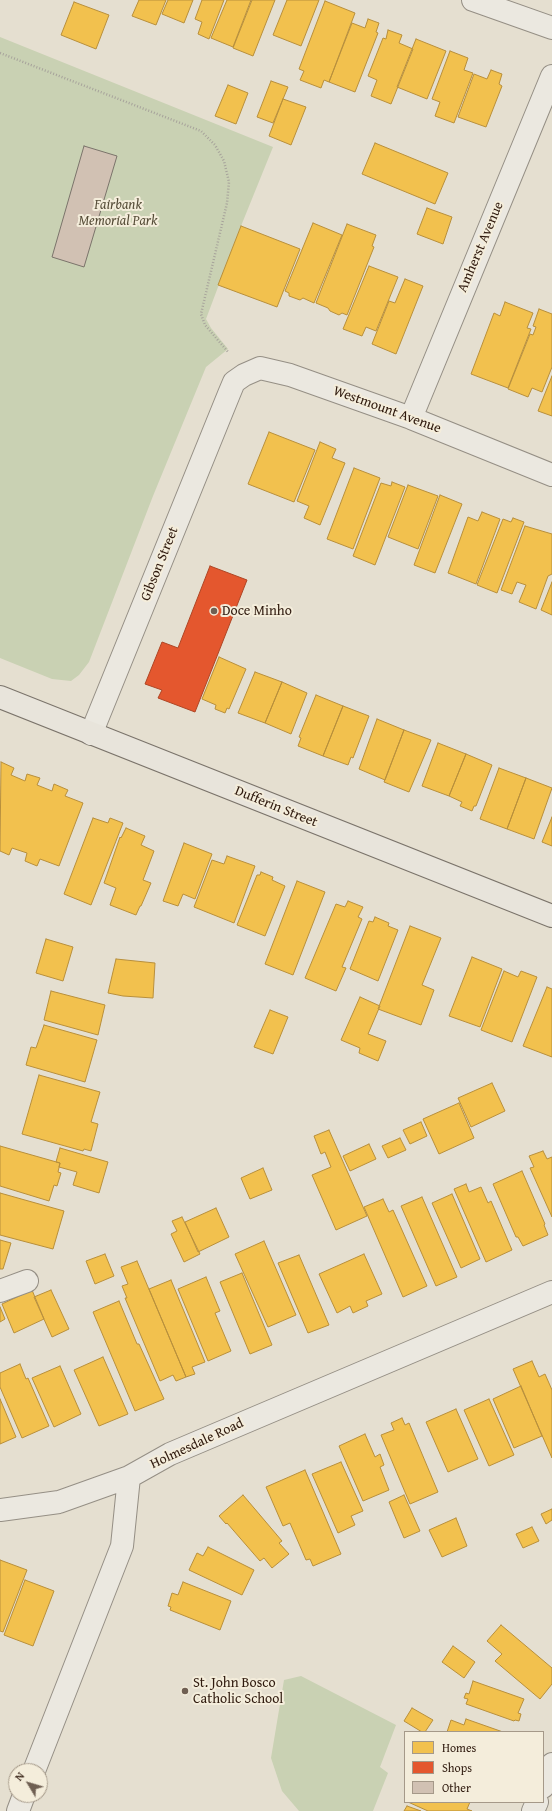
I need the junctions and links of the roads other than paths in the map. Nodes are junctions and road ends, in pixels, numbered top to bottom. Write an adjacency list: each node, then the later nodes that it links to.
1 (473, 0): 2 (street)
2 (552, 28)
3 (552, 76): 5 (street, Amherst Avenue)
4 (229, 394): 5 (street, Westmount Avenue); 8 (street, Gibson Street)
5 (411, 418): 6 (street, Westmount Avenue)
6 (552, 475)
7 (0, 697): 8 (main road, Dufferin Street)
8 (91, 734): 9 (main road, Dufferin Street)
9 (552, 916)
10 (27, 1281): 11 (street)
11 (0, 1291)
12 (552, 1292): 13 (street, Holmesdale Road)
13 (129, 1477): 14 (street, Holmesdale Road); 15 (street)
14 (0, 1510)
15 (37, 1763)
16 (552, 1764): 17 (street)
17 (544, 1784)

